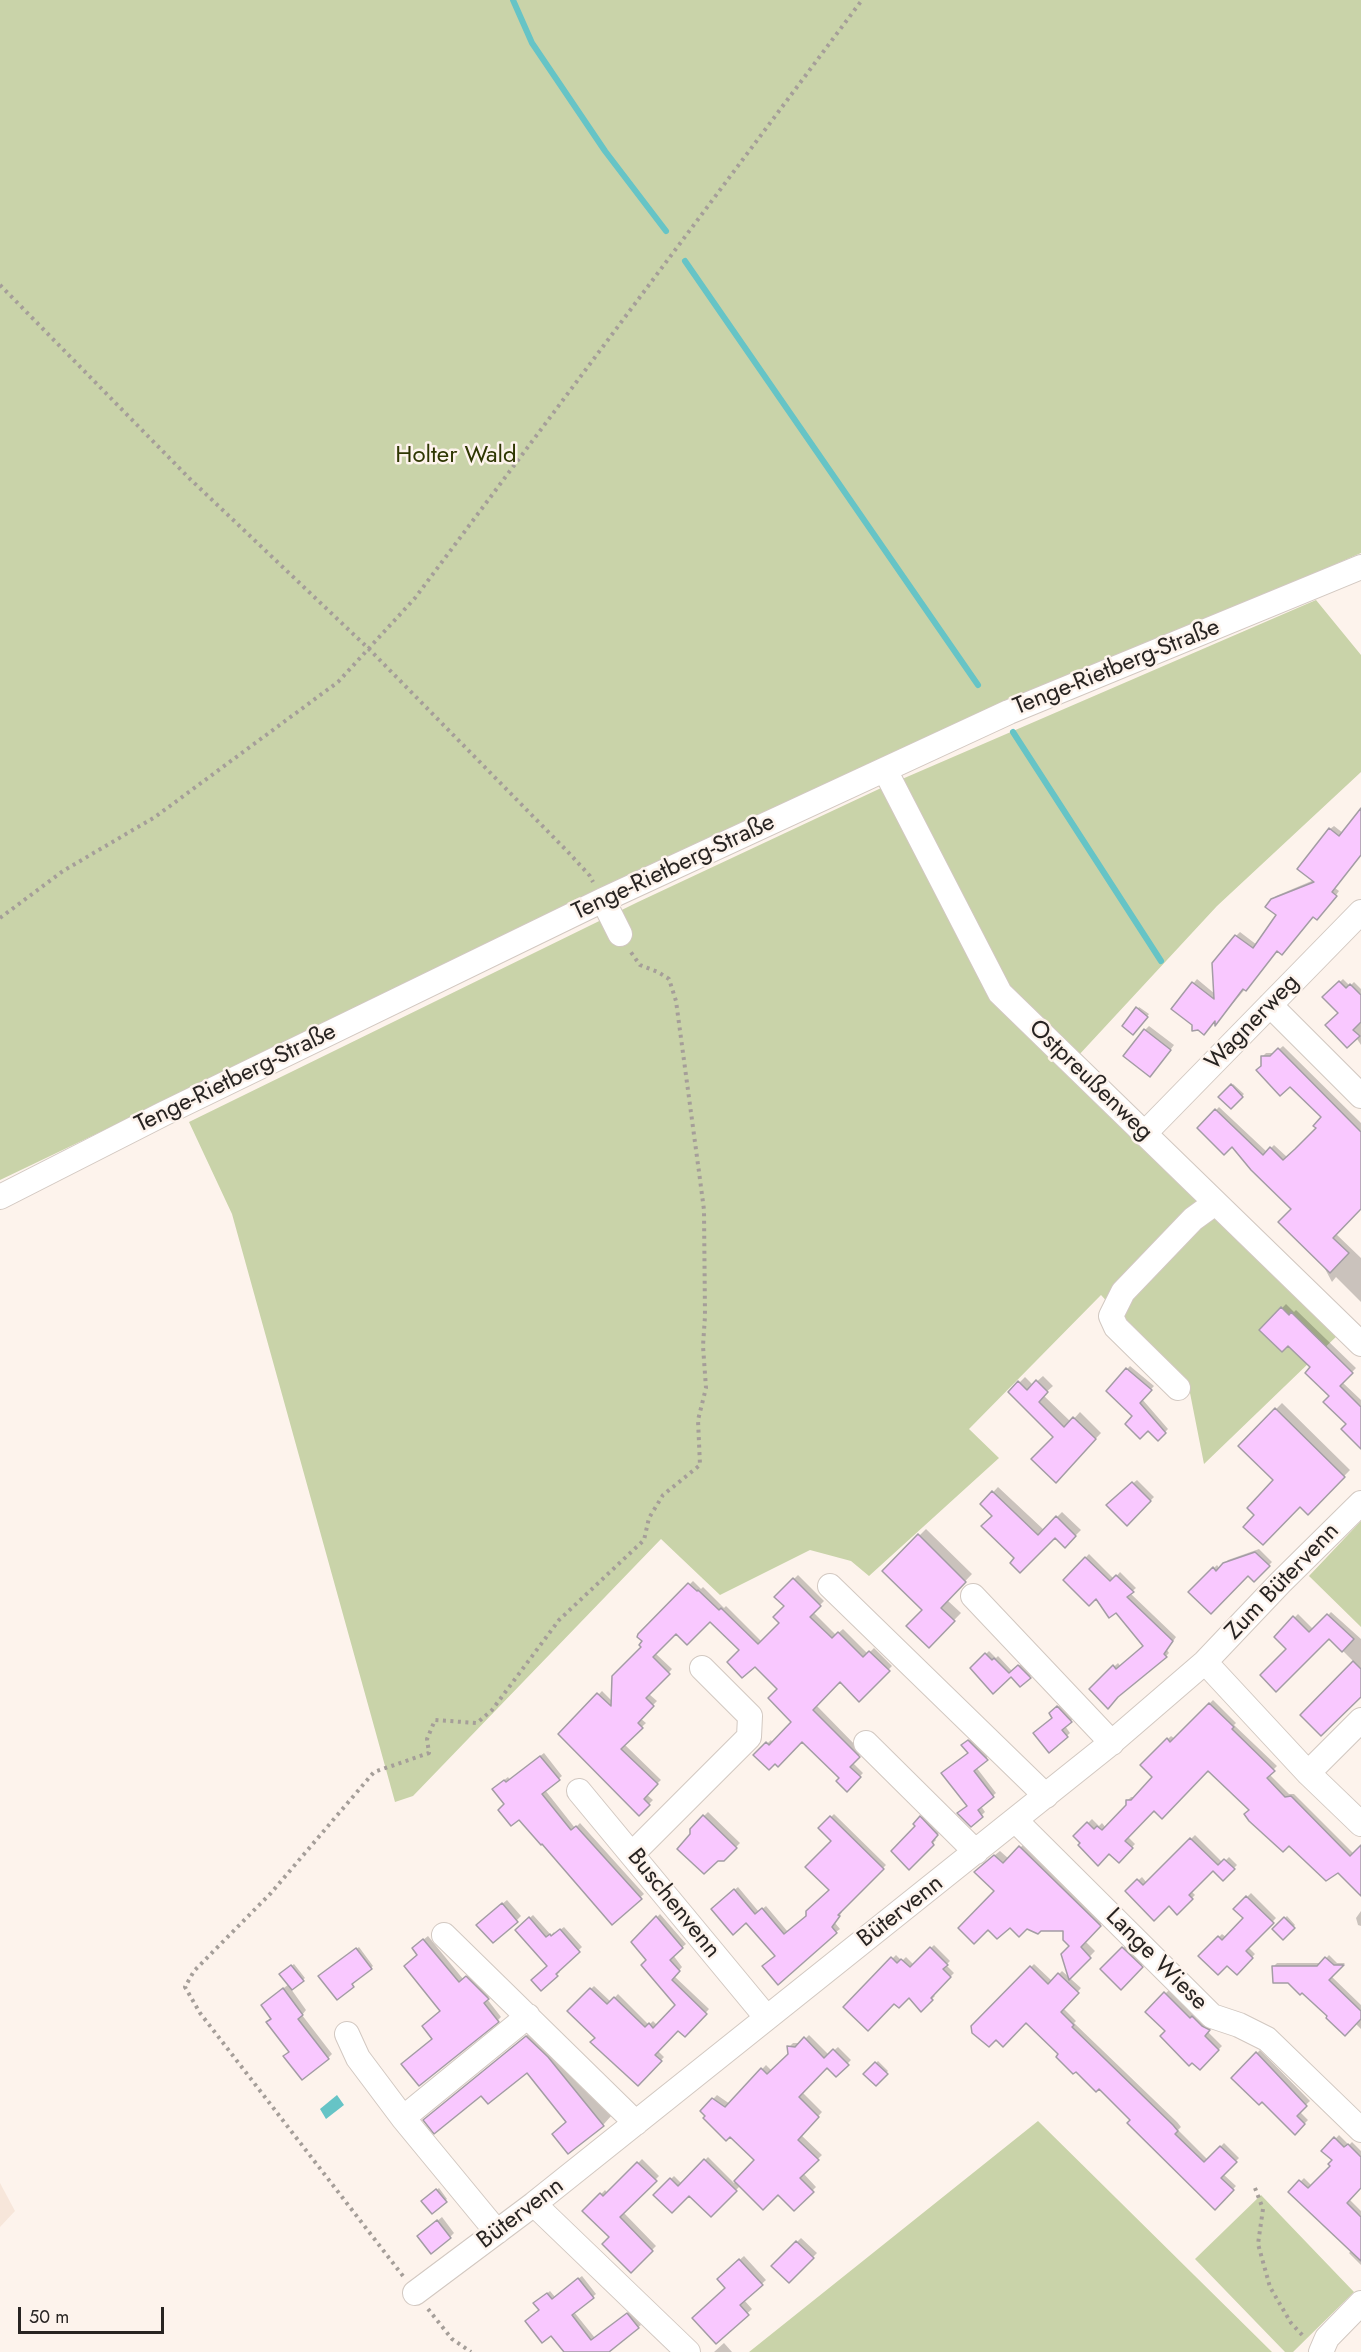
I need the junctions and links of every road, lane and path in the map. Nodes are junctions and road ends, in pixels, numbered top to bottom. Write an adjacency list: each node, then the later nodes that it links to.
1 (862, 0): 4 (path)
2 (0, 285): 4 (path)
3 (1361, 567): 5 (street, Tenge-Rietberg-Straße)
4 (369, 649): 6 (path); 8 (path)
5 (885, 770): 6 (street, Tenge-Rietberg-Straße); 12 (street, Ostpreußenweg)
6 (603, 900): 9 (street); 13 (street, Tenge-Rietberg-Straße)
7 (1361, 912): 10 (street, Wagnerweg)
8 (0, 918)
9 (620, 934): 42 (path)
10 (1270, 1005): 11 (street); 12 (street, Wagnerweg)
11 (1361, 1096)
12 (1144, 1134): 14 (street, Ostpreußenweg)
13 (0, 1197)
14 (1215, 1203): 15 (street, Ostpreußenweg); 16 (street)
15 (1361, 1344)
16 (1178, 1388)
17 (1361, 1503): 20 (street, Zum Bütervenn)
18 (830, 1586): 27 (street)
19 (973, 1596): 24 (street)
20 (1205, 1662): 24 (street, Bütervenn); 25 (street)
21 (702, 1668): 31 (street)
22 (1361, 1720): 25 (street)
23 (866, 1743): 30 (street)
24 (1112, 1743): 27 (street, Bütervenn)
25 (1308, 1773): 29 (street)
26 (579, 1791): 31 (street, Buschenvenn)
27 (1046, 1796): 28 (street, Bütervenn)
28 (1016, 1821): 30 (street, Bütervenn); 38 (street, Lange Wiese)
29 (1361, 1824)
30 (976, 1852): 34 (street, Bütervenn)
31 (632, 1854): 34 (street, Buschenvenn)
32 (444, 1935): 33 (street)
33 (528, 2016): 36 (street); 37 (street)
34 (766, 2018): 37 (street, Bütervenn)
35 (346, 2034): 36 (street)
36 (403, 2118): 41 (street)
37 (636, 2123): 40 (street, Bütervenn)
38 (1361, 2130)
39 (1256, 2188): 44 (path)
40 (534, 2204): 41 (street, Bütervenn); 46 (street)
41 (497, 2232): 42 (street, Bütervenn)
42 (415, 2293): 45 (path)
43 (1361, 2303): 44 (street)
44 (1316, 2348)
45 (471, 2352)
46 (688, 2352)

